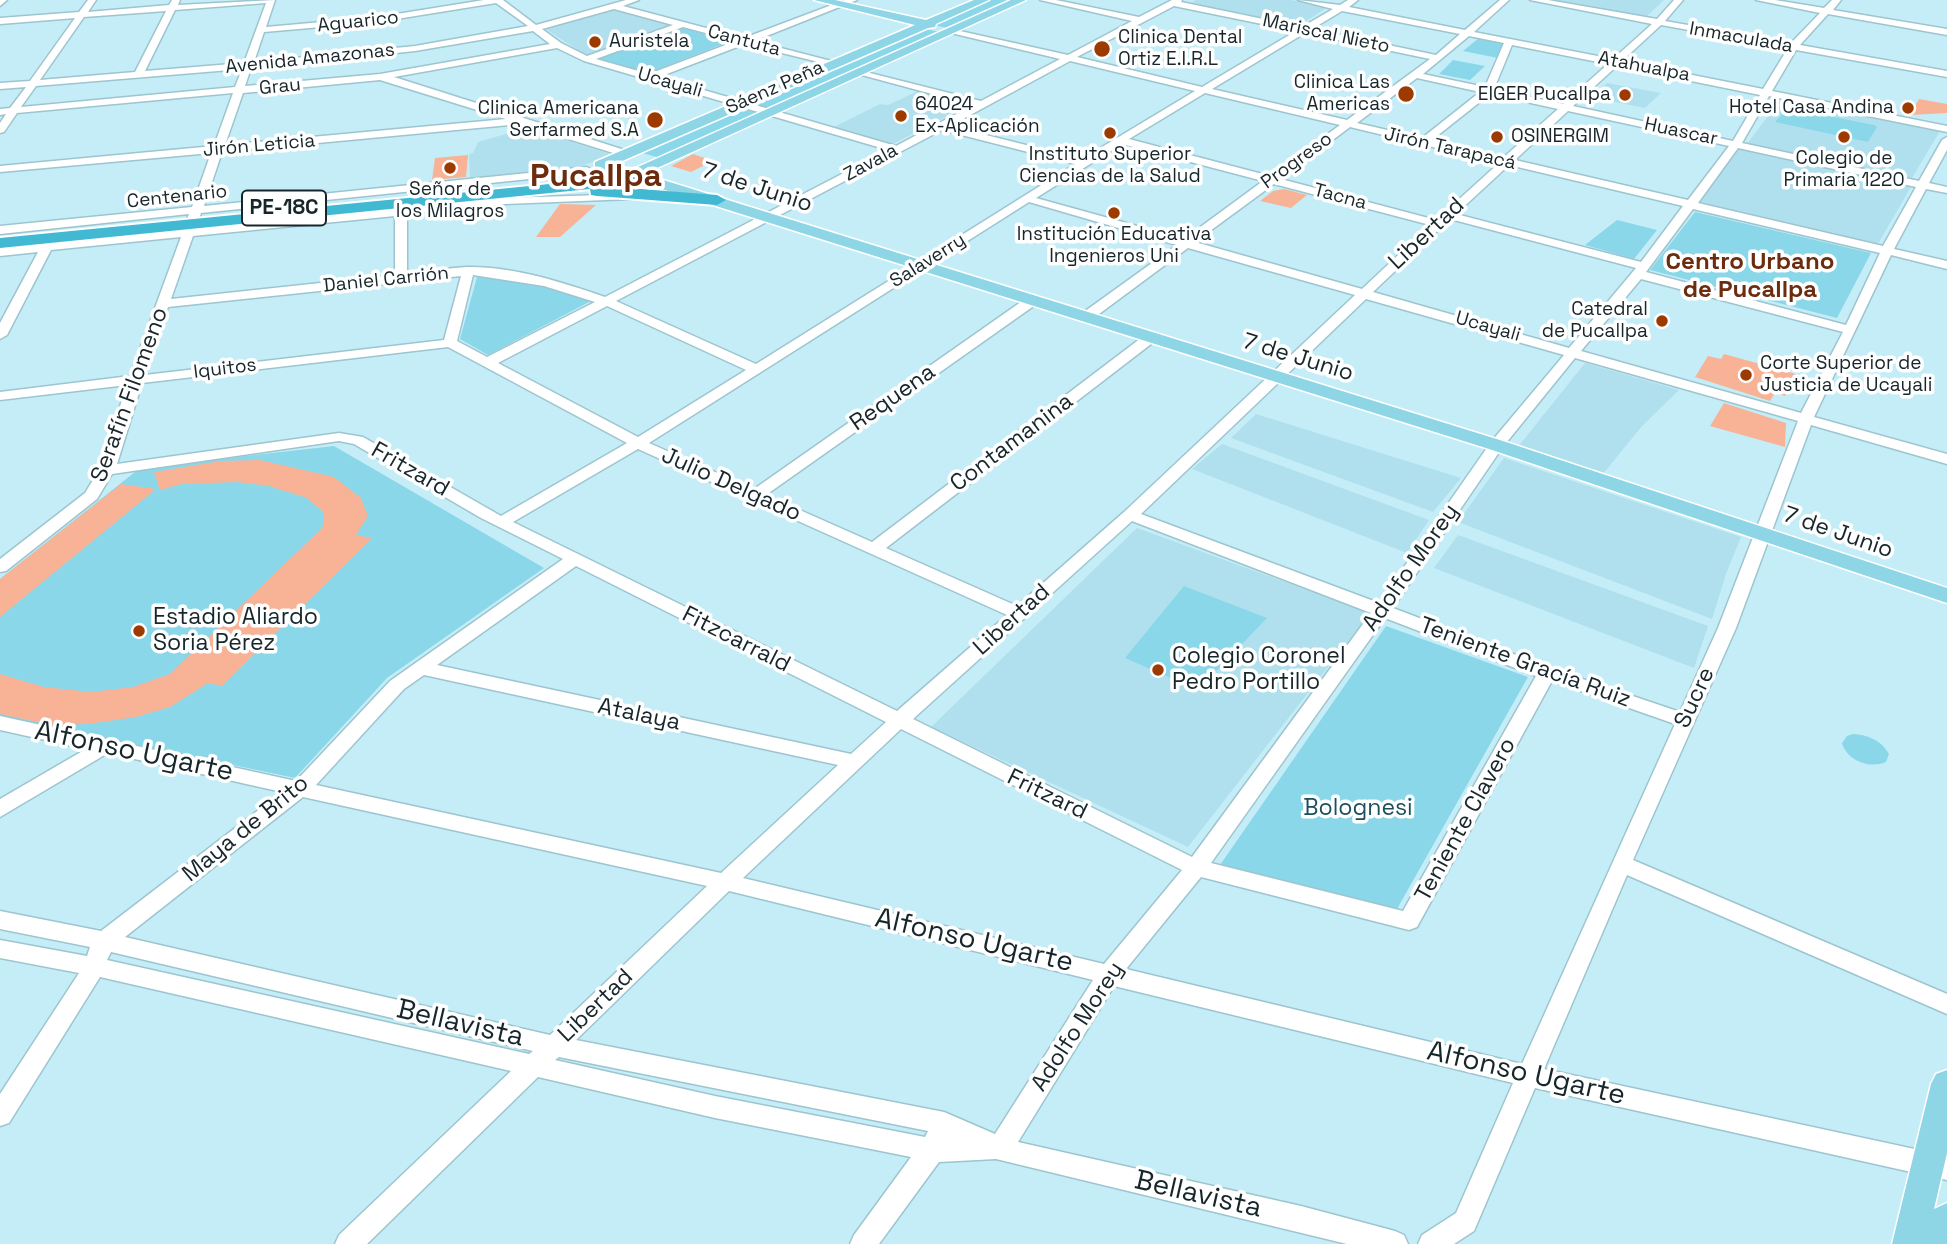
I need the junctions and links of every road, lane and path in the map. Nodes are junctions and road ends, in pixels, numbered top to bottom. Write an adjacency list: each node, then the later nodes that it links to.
1 (92, 0): 23 (street)
2 (271, 0): 18 (street); 31 (street, Serafín Filomeno)
3 (498, 0): 29 (street, Ucayali); 31 (street, Aguarico)
4 (635, 0): 20 (street, Avenida Amazonas)
5 (820, 0): 19 (main road)
6 (853, 0): 19 (street)
7 (983, 0): 27 (main road, Sáenz Peña)
8 (1020, 0): 32 (main road, Sáenz Peña)
9 (1044, 0): 25 (street)
10 (1302, 0): 21 (street, Atahualpa)
11 (1354, 0): 21 (street, Salaverry)
12 (1505, 0): 33 (street, Progreso)
13 (1534, 0): 26 (street, Inmaculada)
14 (1679, 0): 26 (street, Libertad)
15 (1760, 0): 22 (street)
16 (1837, 0): 22 (street, Adolfo Morey)
17 (1176, 1): 25 (street, Zavala); 30 (street, Mariscal Nieto)
18 (174, 4): 23 (street); 46 (street)
19 (841, 5): 27 (main road); 36 (street)
20 (615, 7): 28 (street, Cantuta); 29 (street, Avenida Amazonas)
21 (1341, 8): 30 (street, Salaverry); 33 (street, Atahualpa)
22 (1826, 11): 34 (street); 38 (street, Adolfo Morey)
23 (82, 14): 24 (street); 51 (street)
24 (0, 20)
25 (1139, 20): 41 (street, Zavala)
26 (1658, 23): 38 (street, Inmaculada); 42 (street, Libertad)
27 (929, 24): 32 (main road); 43 (main road, Sáenz Peña)
28 (681, 25): 36 (street, Cantuta); 40 (street)
29 (535, 27): 37 (street, Ucayali); 44 (street, Avenida Amazonas)
30 (1304, 29): 39 (street, Mariscal Nieto); 53 (street, Salaverry)
31 (259, 30): 44 (street, Serafín Filomeno)
32 (954, 31): 41 (street, Jirón Tarapacá); 45 (main road, Sáenz Peña)
33 (1467, 32): 35 (street, Atahualpa); 39 (street, Progreso)
34 (1947, 32)
35 (1510, 40): 42 (street, Atahualpa); 54 (street)
36 (746, 41): 43 (street, Cantuta); 50 (street)
37 (558, 45): 40 (street, Ucayali); 49 (street, Grau)
38 (1793, 47): 48 (street, Inmaculada); 56 (street, Adolfo Morey)
39 (1438, 58): 47 (street, Progreso)
40 (587, 59): 50 (street, Ucayali)
41 (1071, 60): 53 (street, Jirón Tarapacá); 58 (street, Zavala)
42 (1617, 62): 56 (street, Atahualpa); 59 (street, Libertad)
43 (832, 64): 57 (main road, Sáenz Peña)
44 (248, 66): 46 (street, Avenida Amazonas); 55 (street, Serafín Filomeno)
45 (861, 72): 58 (street); 62 (main road, Sáenz Peña)
46 (138, 75): 51 (street, Avenida Amazonas)
47 (1415, 75): 54 (street, Huascar); 64 (street, Progreso)
48 (1947, 75)
49 (380, 77): 55 (street, Grau); 63 (street)
50 (650, 78): 57 (street, Ucayali)
51 (35, 83): 52 (street, Avenida Amazonas); 60 (street)
52 (0, 86)
53 (1200, 91): 64 (street, Jirón Tarapacá); 68 (street, Salaverry)
54 (1488, 91): 59 (street, Huascar); 70 (street)
55 (239, 92): 60 (street, Grau); 73 (street, Serafín Filomeno)
56 (1767, 92): 66 (street, Atahualpa); 71 (street, Adolfo Morey)
57 (742, 104): 62 (street, Ucayali); 74 (main road, Sáenz Peña)
58 (981, 104): 65 (street, Zavala)
59 (1566, 108): 71 (street, Huascar); 75 (street, Libertad)
60 (15, 111): 61 (street, Grau); 67 (street)
61 (0, 112)
62 (771, 113): 72 (street, Ucayali); 79 (main road, Sáenz Peña)
63 (518, 121): 73 (street, Jirón Leticia); 74 (street)
64 (1346, 125): 70 (street, Jirón Tarapacá); 81 (street, Progreso)
65 (939, 126): 72 (street, Zavala); 76 (street)
66 (1947, 129)
67 (0, 130)
68 (1120, 140): 76 (street, Salaverry); 81 (street, Tacna)
69 (1947, 140): 82 (street, Sucre)
70 (1422, 143): 75 (street, Jirón Tarapacá)
71 (1736, 144): 82 (street, Huascar); 88 (street, Adolfo Morey)
72 (896, 149): 91 (street, Zavala)
73 (218, 150): 78 (street, Jirón Leticia); 92 (street, Serafín Filomeno)
74 (627, 154): 77 (main road, Sáenz Peña)
75 (1505, 162): 88 (street, Jirón Tarapacá); 90 (street, Libertad)
76 (1084, 163): 86 (street, Salaverry)
77 (594, 168): 79 (main road, 7 de Junio); 80 (highway, Sáenz Peña / PE-18C); 92 (street)
78 (0, 169)
79 (631, 175): 83 (highway, Sáenz Peña / PE-18C); 87 (main road, 7 de Junio)
80 (568, 178): 92 (highway, Centenario / PE-18C)
81 (1273, 179): 93 (street, Tacna); 96 (street, Progreso)
82 (1924, 184): 84 (street, Huascar); 99 (street, Sucre)
83 (540, 190): 85 (highway); 92 (highway, Centenario / PE-18C)
84 (1947, 190)
85 (653, 195): 87 (highway); 89 (street)
86 (1028, 199): 96 (street, Ucayali); 101 (street, Salaverry)
87 (716, 201): 91 (main road, 7 de Junio)
88 (1690, 205): 99 (street, Jirón Tarapacá); 103 (street, Adolfo Morey)
89 (401, 212): 92 (street); 105 (street)
90 (1448, 215): 93 (street, Libertad); 103 (street)
91 (768, 218): 101 (main road, 7 de Junio); 107 (street, Zavala)
92 (193, 221): 94 (street); 95 (highway, Centenario / PE-18C); 97 (highway, Centenario / PE-18C); 98 (street); 109 (street, Serafín Filomeno)
93 (1438, 224): 106 (street, Libertad)
94 (0, 230)
95 (0, 236)
96 (1186, 241): 106 (street, Ucayali); 111 (street, Progreso)
97 (0, 243)
98 (47, 247): 100 (street); 110 (street)
99 (1888, 251): 102 (street, Jirón Tarapacá); 112 (street, Sucre)
100 (0, 252)
101 (920, 265): 108 (main road, 7 de Junio); 118 (street, Salaverry)
102 (1947, 265)
103 (1640, 270): 112 (street); 116 (street, Adolfo Morey)
104 (468, 271): 105 (street, Daniel Carrión); 107 (street, Daniel Carrión); 115 (street)
105 (401, 278): 109 (street, Daniel Carrión)
106 (1366, 292): 116 (street, Ucayali); 119 (street, Libertad)
107 (607, 300): 117 (street, Zavala); 118 (street, Daniel Carrión)
108 (1033, 300): 111 (main road, 7 de Junio); 127 (street, Requena)
109 (163, 304): 120 (street, Serafín Filomeno)
110 (5, 313): 113 (street)
111 (1086, 317): 114 (main road, 7 de Junio)
112 (1851, 330): 122 (street, Sucre)
113 (0, 335)
114 (1150, 338): 119 (main road, 7 de Junio); 131 (street, Contamanina)
115 (450, 343): 117 (street, Julio Delgado); 120 (street, Iquitos)
116 (1574, 352): 122 (street, Ucayali); 124 (street, Adolfo Morey)
117 (489, 362): 123 (street, Julio Delgado)
118 (757, 369): 123 (street, Salaverry)
119 (1275, 377): 124 (main road, 7 de Junio); 128 (street, Libertad)
120 (136, 380): 121 (street, Iquitos); 126 (street, Serafín Filomeno)
121 (0, 396)
122 (1807, 420): 125 (street, Ucayali); 130 (street, Sucre)
123 (638, 443): 127 (street, Julio Delgado); 129 (street, Salaverry)
124 (1496, 445): 130 (main road, 7 de Junio); 135 (street, Adolfo Morey)
125 (1947, 459)
126 (107, 470): 129 (street, Fritzard); 133 (street, Serafín Filomeno)
127 (754, 496): 131 (street, Julio Delgado)
128 (1130, 515): 135 (street, Teniente Gracía Ruiz); 136 (street, Libertad)
129 (501, 522): 132 (street, Fritzard)
130 (1763, 533): 134 (main road, 7 de Junio); 139 (street, Sucre)
131 (875, 548): 136 (street, Julio Delgado)
132 (574, 559): 137 (street, Maya de Brito); 140 (street, Fitzcarrald)
133 (0, 567)
134 (1947, 596)
135 (1382, 611): 138 (street, Teniente Gracía Ruiz); 147 (street, Adolfo Morey)
136 (1020, 614): 140 (street, Libertad)
137 (421, 668): 143 (street, Atalaya); 144 (street, Maya de Brito)
138 (1548, 673): 139 (street, Teniente Gracía Ruiz); 147 (street, Teniente Clavero)
139 (1684, 720): 146 (street, Sucre)
140 (897, 722): 143 (street, Libertad); 147 (street, Fritzard)
141 (0, 723): 142 (street, Alfonso Ugarte)
142 (105, 746): 144 (street, Alfonso Ugarte); 145 (street)
143 (856, 762): 148 (street, Libertad)
144 (301, 788): 148 (street, Alfonso Ugarte); 150 (street, Maya de Brito)
145 (0, 809)
146 (1620, 864): 154 (street); 157 (street, Sucre)
147 (1196, 869): 153 (street, Adolfo Morey)
148 (725, 882): 153 (street, Alfonso Ugarte); 155 (street, Libertad)
149 (0, 920): 150 (street, Bellavista)
150 (104, 941): 152 (street, Maya de Brito); 155 (street, Bellavista)
151 (0, 949): 152 (street, Bellavista)
152 (92, 966): 156 (street, Bellavista); 159 (street, Maya de Brito)
153 (1110, 973): 157 (street, Alfonso Ugarte); 161 (street, Adolfo Morey)
154 (1947, 1004)
155 (555, 1046): 156 (street, Libertad); 160 (street, Bellavista)
156 (534, 1066): 162 (street, Bellavista); 165 (street, Libertad)
157 (1528, 1076): 163 (street, Alfonso Ugarte); 168 (street, Sucre)
158 (1947, 1084): 163 (main road)
159 (0, 1115)
160 (944, 1123): 161 (street, Bellavista); 162 (street)
161 (1000, 1149): 162 (street, Bellavista); 167 (street, Bellavista)
162 (932, 1150): 166 (street)
163 (1938, 1165): 169 (main road)
164 (1947, 1219): 170 (main road)
165 (348, 1244)
166 (863, 1244)
167 (1395, 1244)
168 (1431, 1244)
169 (1909, 1244)
170 (1941, 1244)

